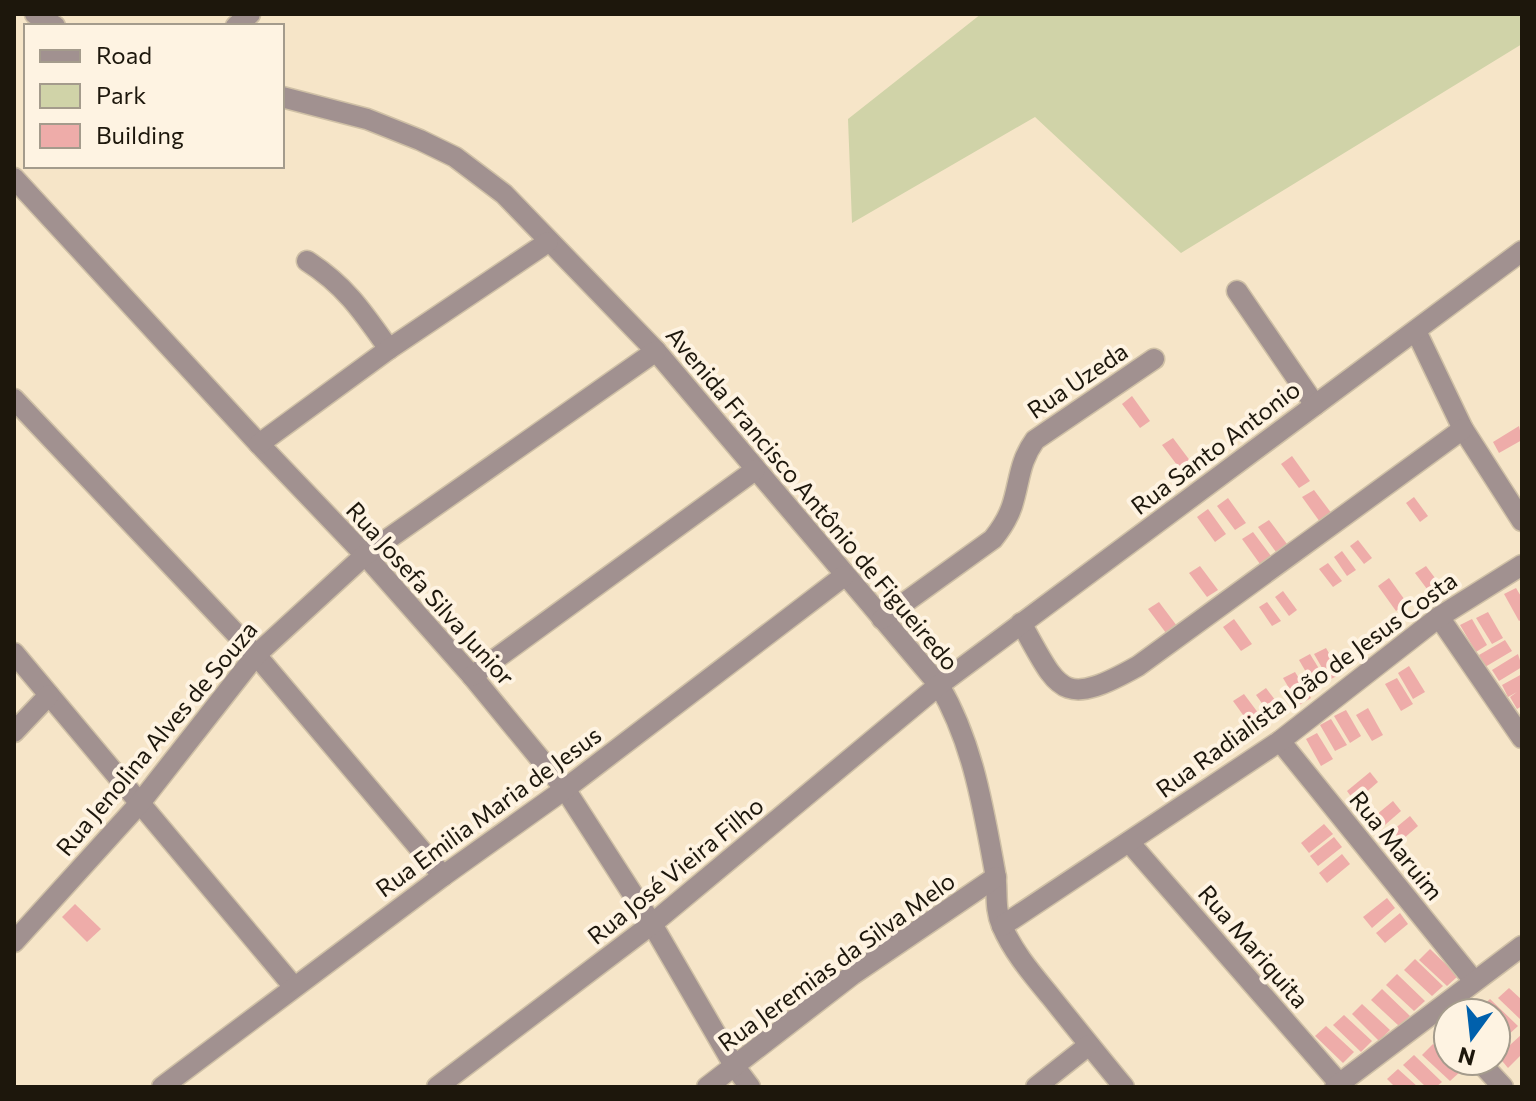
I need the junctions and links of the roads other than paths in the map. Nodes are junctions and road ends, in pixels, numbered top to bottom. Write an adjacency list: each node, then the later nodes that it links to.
1 (284, 98): 3 (street, Avenida Francisco Antônio de Figueiredo)
2 (14, 175): 14 (street, Rua Josefa Silva Junior)
3 (548, 242): 8 (street); 9 (street, Avenida Francisco Antônio de Figueiredo)
4 (1522, 251): 7 (street, Rua Santo Antonio)
5 (307, 261): 8 (street)
6 (1237, 291): 12 (street)
7 (1416, 331): 12 (street, Rua Santo Antonio); 13 (street)
8 (389, 349): 14 (street)
9 (656, 351): 15 (street, Avenida Francisco Antônio de Figueiredo); 17 (street, Rua Jenolina Alves de Souza)
10 (1154, 359): 21 (street, Rua Uzeda)
11 (14, 399): 24 (street)
12 (1315, 405): 22 (street, Rua Santo Antonio)
13 (1463, 429): 16 (street); 22 (street)
14 (259, 444): 17 (street, Rua Josefa Silva Junior)
15 (755, 470): 19 (street, Avenida Francisco Antônio de Figueiredo); 25 (street)
16 (1522, 521)
17 (365, 555): 24 (street, Rua Jenolina Alves de Souza); 25 (street, Rua Josefa Silva Junior)
18 (1520, 570): 20 (street, Rua Radialista João de Jesus Costa)
19 (844, 576): 21 (street, Avenida Francisco Antônio de Figueiredo); 31 (street, Rua Emilia Maria de Jesus)
20 (1439, 617): 29 (street); 30 (street, Rua Radialista João de Jesus Costa)
21 (882, 619): 26 (street, Avenida Francisco Antônio de Figueiredo)
22 (1021, 623): 26 (street, Rua Santo Antonio)
23 (14, 653): 27 (street)
24 (256, 655): 32 (street, Rua Jenolina Alves de Souza); 34 (street)
25 (472, 676): 31 (street, Rua Josefa Silva Junior)
26 (939, 685): 35 (street, Avenida Francisco Antônio de Figueiredo); 36 (street, Rua José Vieira Filho)
27 (49, 695): 28 (street); 32 (street)
28 (14, 732)
29 (1522, 738)
30 (1280, 741): 33 (street, Rua Radialista João de Jesus Costa); 40 (street, Rua Maruim)
31 (565, 789): 34 (street, Rua Emilia Maria de Jesus); 36 (street, Rua Josefa Silva Junior)
32 (140, 803): 38 (street, Rua Jenolina Alves de Souza); 41 (street)
33 (1129, 842): 37 (street, Rua Radialista João de Jesus Costa); 46 (street, Rua Mariquita)
34 (443, 876): 41 (street, Rua Emilia Maria de Jesus)
35 (996, 877): 37 (street, Avenida Francisco Antônio de Figueiredo); 45 (street, Rua Jeremias da Silva Melo)
36 (652, 924): 45 (street, Rua Josefa Silva Junior); 48 (street, Rua José Vieira Filho)
37 (1002, 926): 44 (street, Avenida Francisco Antônio de Figueiredo)
38 (14, 942)
39 (1522, 946): 40 (street)
40 (1474, 981): 42 (street)
41 (294, 987): 47 (street, Rua Emilia Maria de Jesus)
42 (1452, 997)
43 (1432, 1012): 46 (street)
44 (1089, 1045): 51 (street); 52 (street, Avenida Francisco Antônio de Figueiredo)
45 (735, 1067): 49 (street, Rua Jeremias da Silva Melo); 50 (street, Rua Josefa Silva Junior)
46 (1337, 1085)
47 (162, 1087)
48 (437, 1087)
49 (707, 1087)
50 (750, 1087)
51 (1036, 1087)
52 (1124, 1087)

